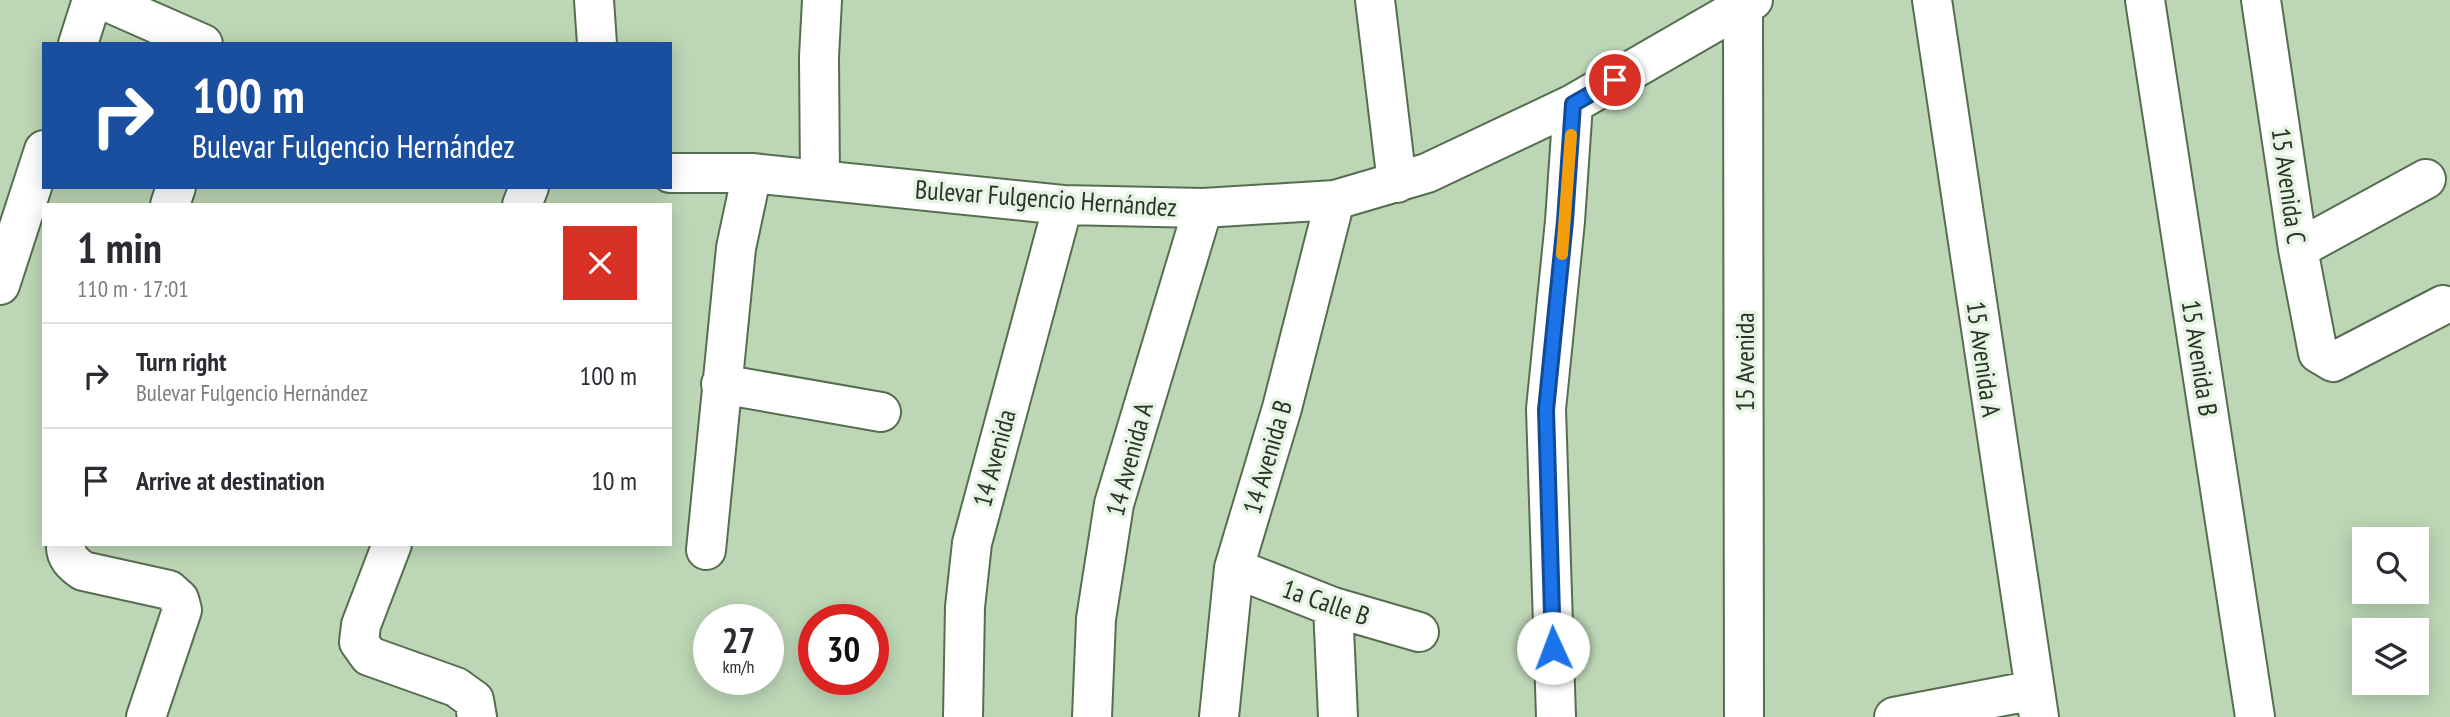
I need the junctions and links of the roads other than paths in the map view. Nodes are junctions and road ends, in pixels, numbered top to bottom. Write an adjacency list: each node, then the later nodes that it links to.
1 (92, 0): 10 (street)
2 (103, 0): 11 (street)
3 (594, 0): 12 (street)
4 (822, 0): 18 (street)
5 (1375, 0): 19 (street)
6 (1931, 0): 34 (street, 15 Avenida A)
7 (2145, 0): 44 (street, 15 Avenida B)
8 (2261, 0): 23 (street, 15 Avenida C)
9 (1748, 3): 13 (street, Bulevar Fulgencio Hernández); 42 (street, 15 Avenida)
10 (79, 42)
11 (198, 42)
12 (597, 42)
13 (1573, 104): 19 (street, Bulevar Fulgencio Hernández); 41 (street)
14 (42, 156): 24 (street)
15 (672, 173): 16 (street, Bulevar Fulgencio Hernández)
16 (751, 173): 18 (street, Bulevar Fulgencio Hernández); 26 (street)
17 (2426, 179): 23 (street)
18 (820, 180): 21 (street, Bulevar Fulgencio Hernández)
19 (1397, 183): 20 (street, Bulevar Fulgencio Hernández)
20 (1335, 200): 22 (street, Bulevar Fulgencio Hernández); 31 (street, 14 Avenida B)
21 (1063, 205): 22 (street, Bulevar Fulgencio Hernández); 37 (street, 14 Avenida)
22 (1203, 208): 38 (street, 14 Avenida A)
23 (2298, 249): 25 (street, 15 Avenida C)
24 (0, 285)
25 (2443, 305)
26 (722, 384): 27 (street); 30 (street)
27 (880, 412)
28 (66, 546): 35 (street)
29 (391, 546): 36 (street)
30 (706, 550)
31 (1234, 568): 32 (street, 1a Calle B); 39 (street, 14 Avenida B)
32 (1333, 607): 33 (street, 1a Calle B); 40 (street)
33 (1419, 632)
34 (2037, 703): 43 (street)
35 (146, 717)
36 (477, 717)
37 (963, 717)
38 (1092, 717)
39 (1219, 717)
40 (1338, 717)
41 (1556, 717)
42 (1744, 717)
43 (1894, 717)
44 (2255, 717)

